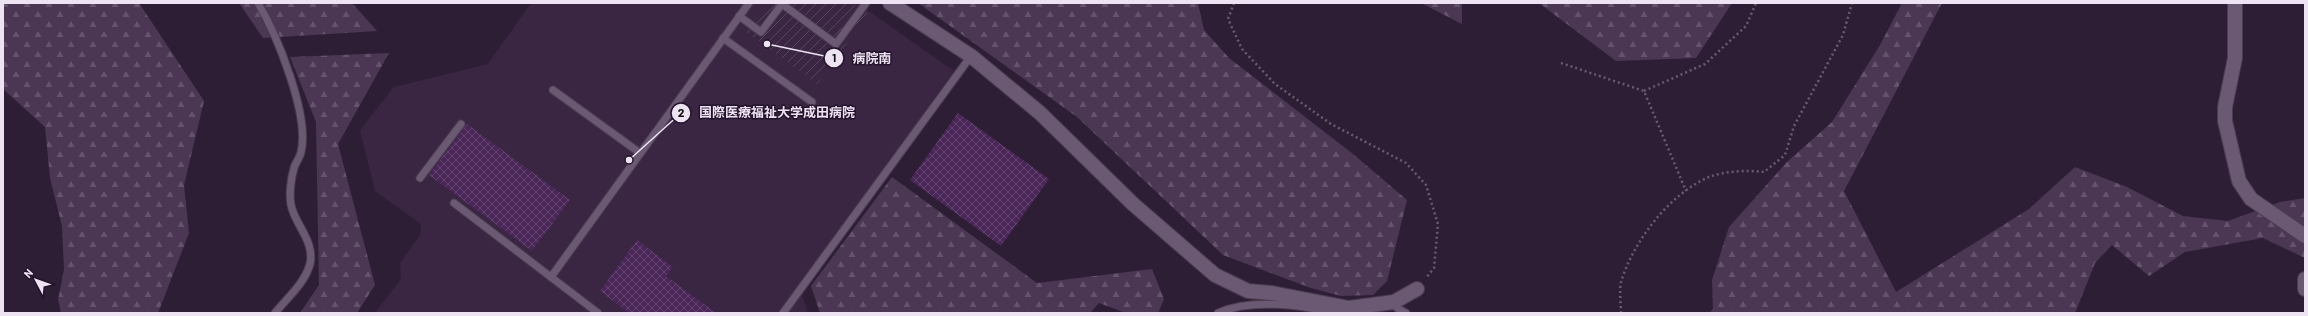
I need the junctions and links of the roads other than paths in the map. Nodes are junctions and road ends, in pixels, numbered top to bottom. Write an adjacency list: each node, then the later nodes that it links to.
1 (258, 3): 22 (lane)
2 (749, 3): 6 (lane)
3 (866, 3): 6 (lane)
4 (890, 3): 8 (street)
5 (2235, 3): 15 (street)
6 (739, 16): 7 (lane)
7 (723, 38): 10 (lane); 12 (lane)
8 (971, 56): 21 (street); 24 (lane)
9 (553, 90): 12 (lane)
10 (812, 102)
11 (461, 124): 13 (lane)
12 (640, 153): 16 (lane)
13 (420, 178)
14 (454, 203): 16 (lane)
15 (2305, 236)
16 (551, 277): 23 (lane)
17 (2305, 279): 19 (street)
18 (1417, 289): 20 (street)
19 (2305, 289)
20 (1394, 302): 21 (street); 27 (lane)
21 (1344, 310)
22 (275, 313)
23 (598, 313)
24 (783, 313)
25 (1218, 313): 26 (lane)
26 (1331, 313)
27 (1406, 313)

